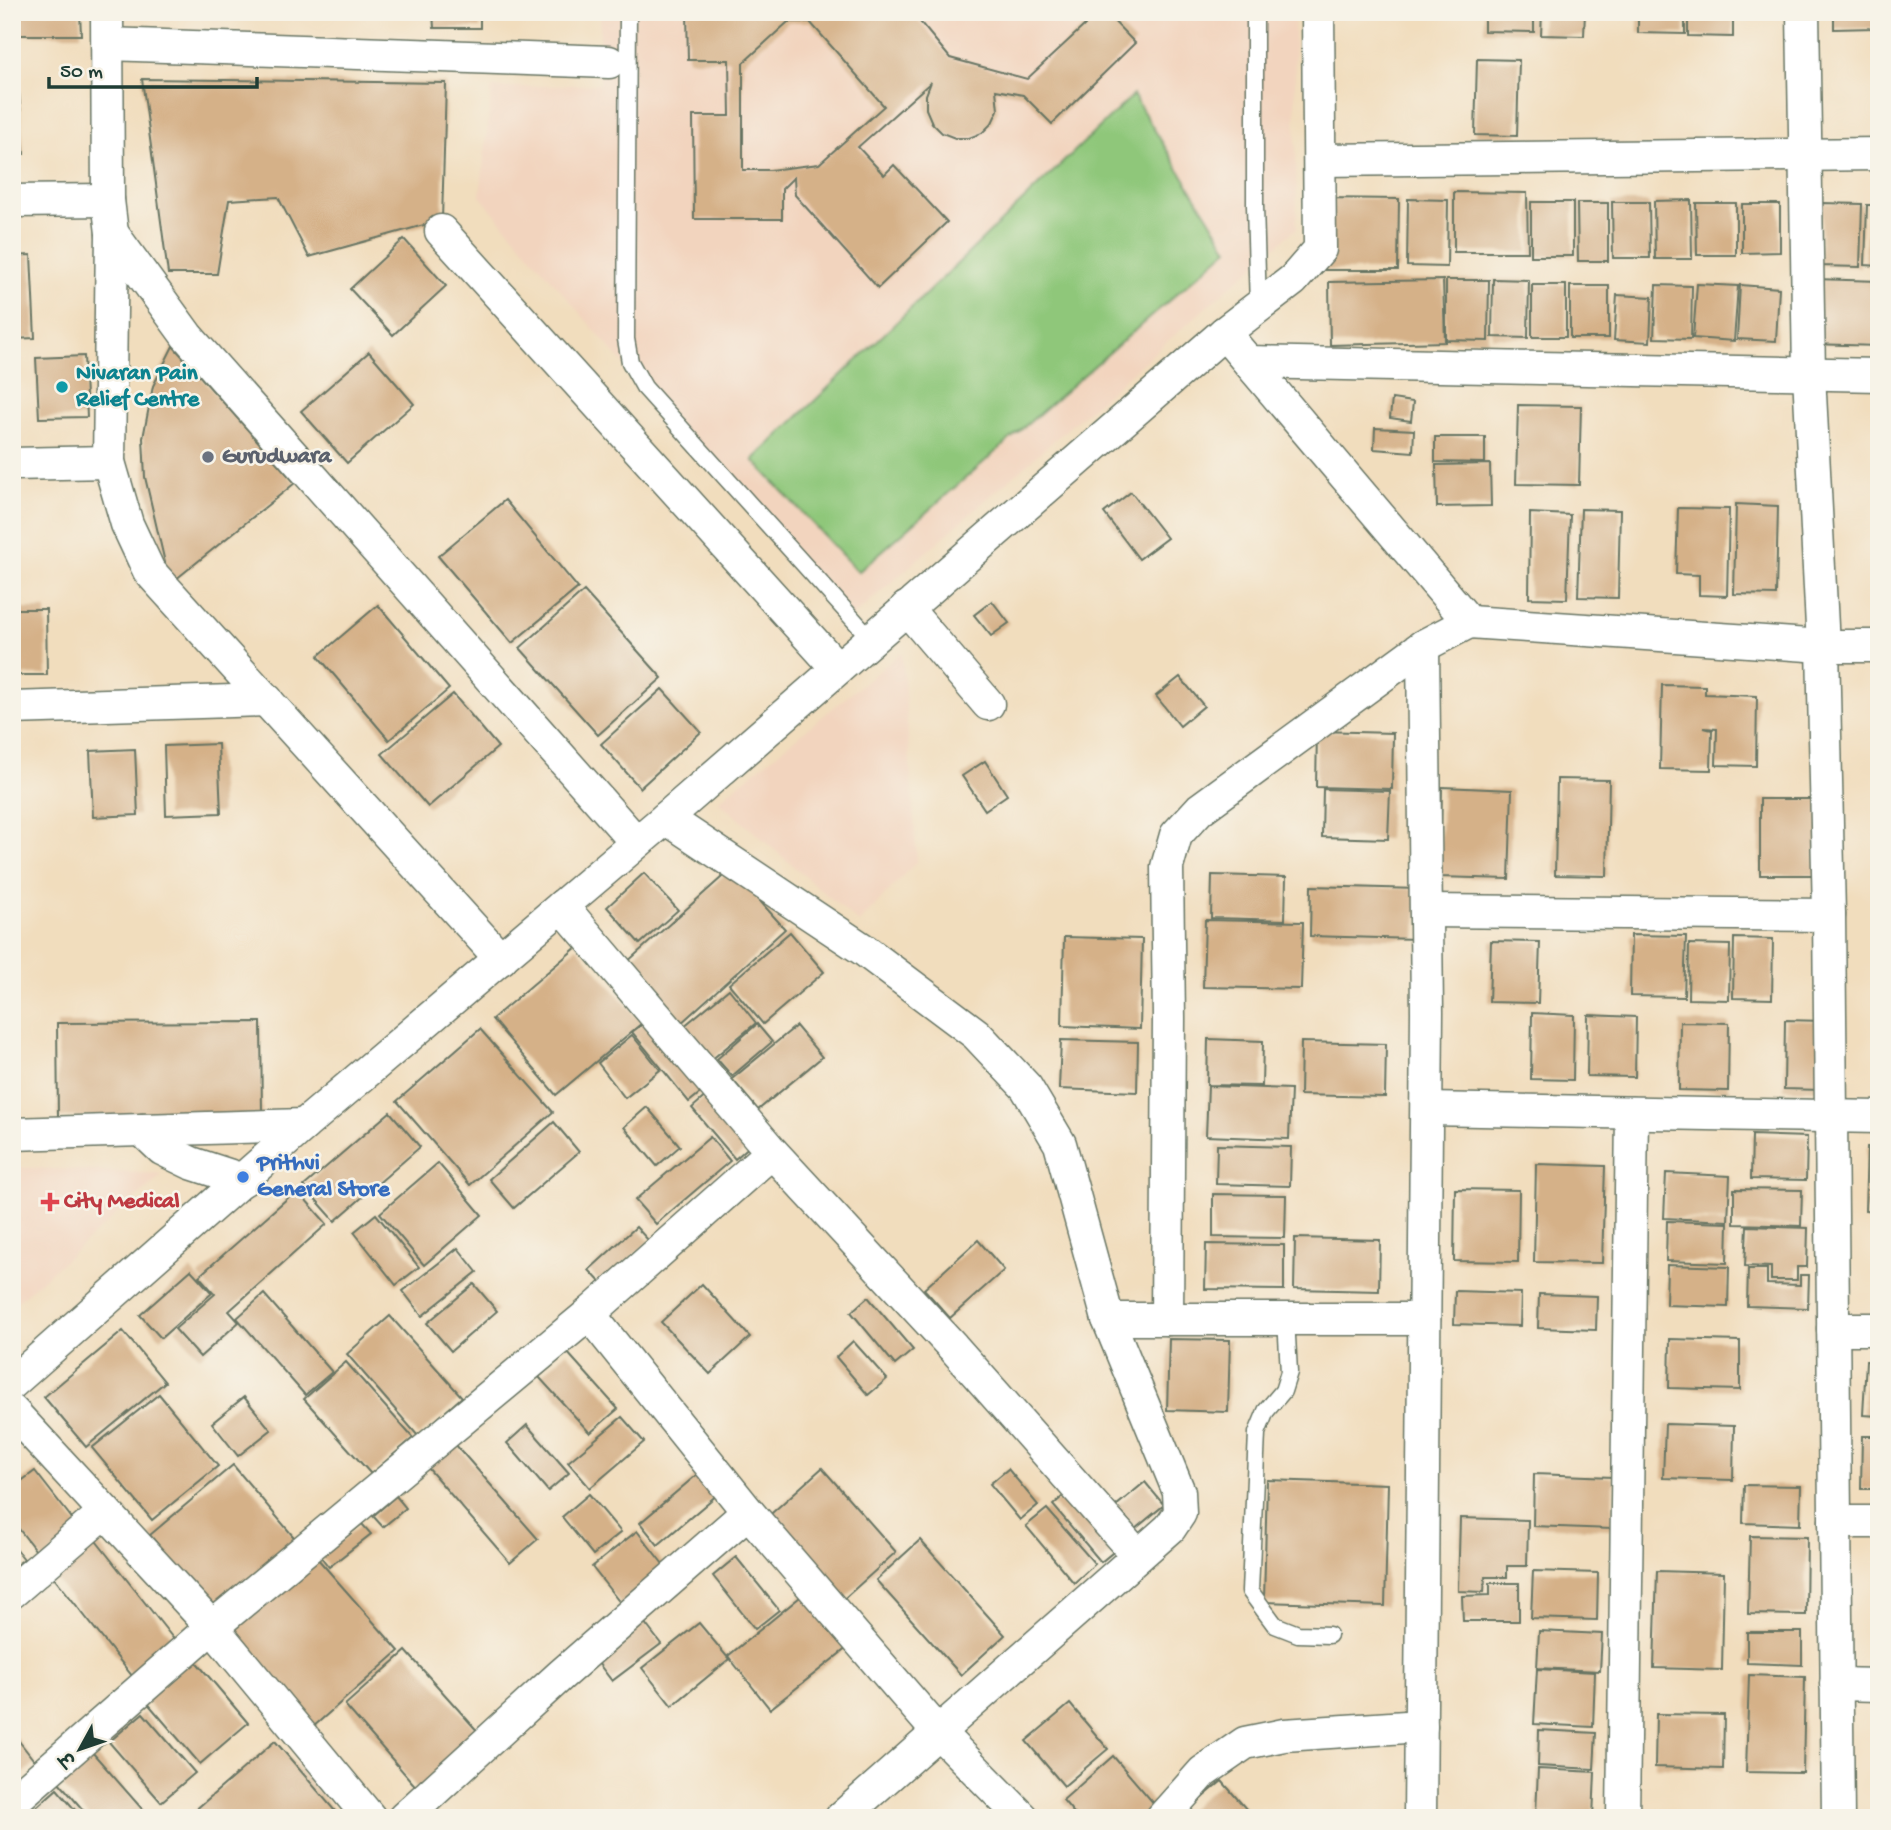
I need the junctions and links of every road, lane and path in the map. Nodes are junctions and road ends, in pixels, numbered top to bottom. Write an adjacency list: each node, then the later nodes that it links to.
1 (107, 12): 6 (street)
2 (628, 12): 7 (lane)
3 (1255, 12): 15 (lane)
4 (1318, 12): 10 (street)
5 (1802, 12): 9 (street)
6 (108, 44): 7 (street); 11 (street)
7 (618, 63): 24 (lane)
8 (1879, 154): 9 (street)
9 (1805, 155): 10 (street); 18 (street)
10 (1320, 160): 15 (street)
11 (108, 200): 12 (street); 14 (street)
12 (12, 201)
13 (440, 230): 28 (street)
14 (112, 233): 20 (street); 33 (street)
15 (1258, 307): 16 (street)
16 (1224, 333): 17 (street); 22 (street)
17 (1249, 362): 18 (street); 23 (street)
18 (1810, 374): 19 (street); 26 (street)
19 (1879, 375)
20 (109, 462): 21 (street); 29 (street)
21 (12, 464)
22 (906, 608): 24 (street); 30 (street)
23 (1469, 622): 25 (street); 26 (street)
24 (872, 639): 28 (street)
25 (1423, 646): 35 (street); 49 (street)
26 (1824, 646): 27 (street); 36 (street)
27 (1879, 646)
28 (837, 668): 32 (street)
29 (267, 700): 31 (street); 37 (street)
30 (988, 704)
31 (12, 708)
32 (666, 818): 33 (street); 48 (street)
33 (636, 842): 34 (street)
34 (562, 906): 37 (street); 45 (street)
35 (1427, 911): 36 (street); 38 (street)
36 (1829, 915): 40 (street)
37 (501, 959): 42 (street)
38 (1427, 1109): 39 (street); 51 (street)
39 (1632, 1113): 40 (street); 75 (street)
40 (1831, 1116): 41 (street); 52 (street)
41 (1879, 1117)
42 (304, 1125): 43 (street); 46 (street)
43 (142, 1130): 44 (street); 46 (street)
44 (12, 1134)
45 (772, 1152): 47 (street); 60 (street)
46 (243, 1180): 54 (street)
47 (589, 1314): 57 (street); 62 (street)
48 (1108, 1319): 49 (street); 60 (street)
49 (1167, 1319): 50 (street)
50 (1286, 1319): 51 (street); 63 (lane)
51 (1424, 1319): 66 (street)
52 (1833, 1329): 53 (street); 59 (street)
53 (1879, 1329)
54 (12, 1383)
55 (12, 1411): 56 (street)
56 (105, 1512): 61 (street); 62 (street)
57 (748, 1512): 67 (street); 71 (street)
58 (1879, 1521): 59 (street)
59 (1835, 1522): 64 (street)
60 (1138, 1556): 67 (street)
61 (12, 1592)
62 (212, 1628): 68 (street); 70 (street)
63 (1329, 1635)
64 (1836, 1684): 65 (street); 76 (street)
65 (1879, 1685)
66 (1421, 1726): 69 (street); 74 (street)
67 (937, 1731): 72 (street); 73 (street)
68 (12, 1802)
69 (1171, 1814)
70 (370, 1818)
71 (404, 1818)
72 (841, 1818)
73 (1023, 1818)
74 (1420, 1818)
75 (1623, 1818)
76 (1838, 1818)

